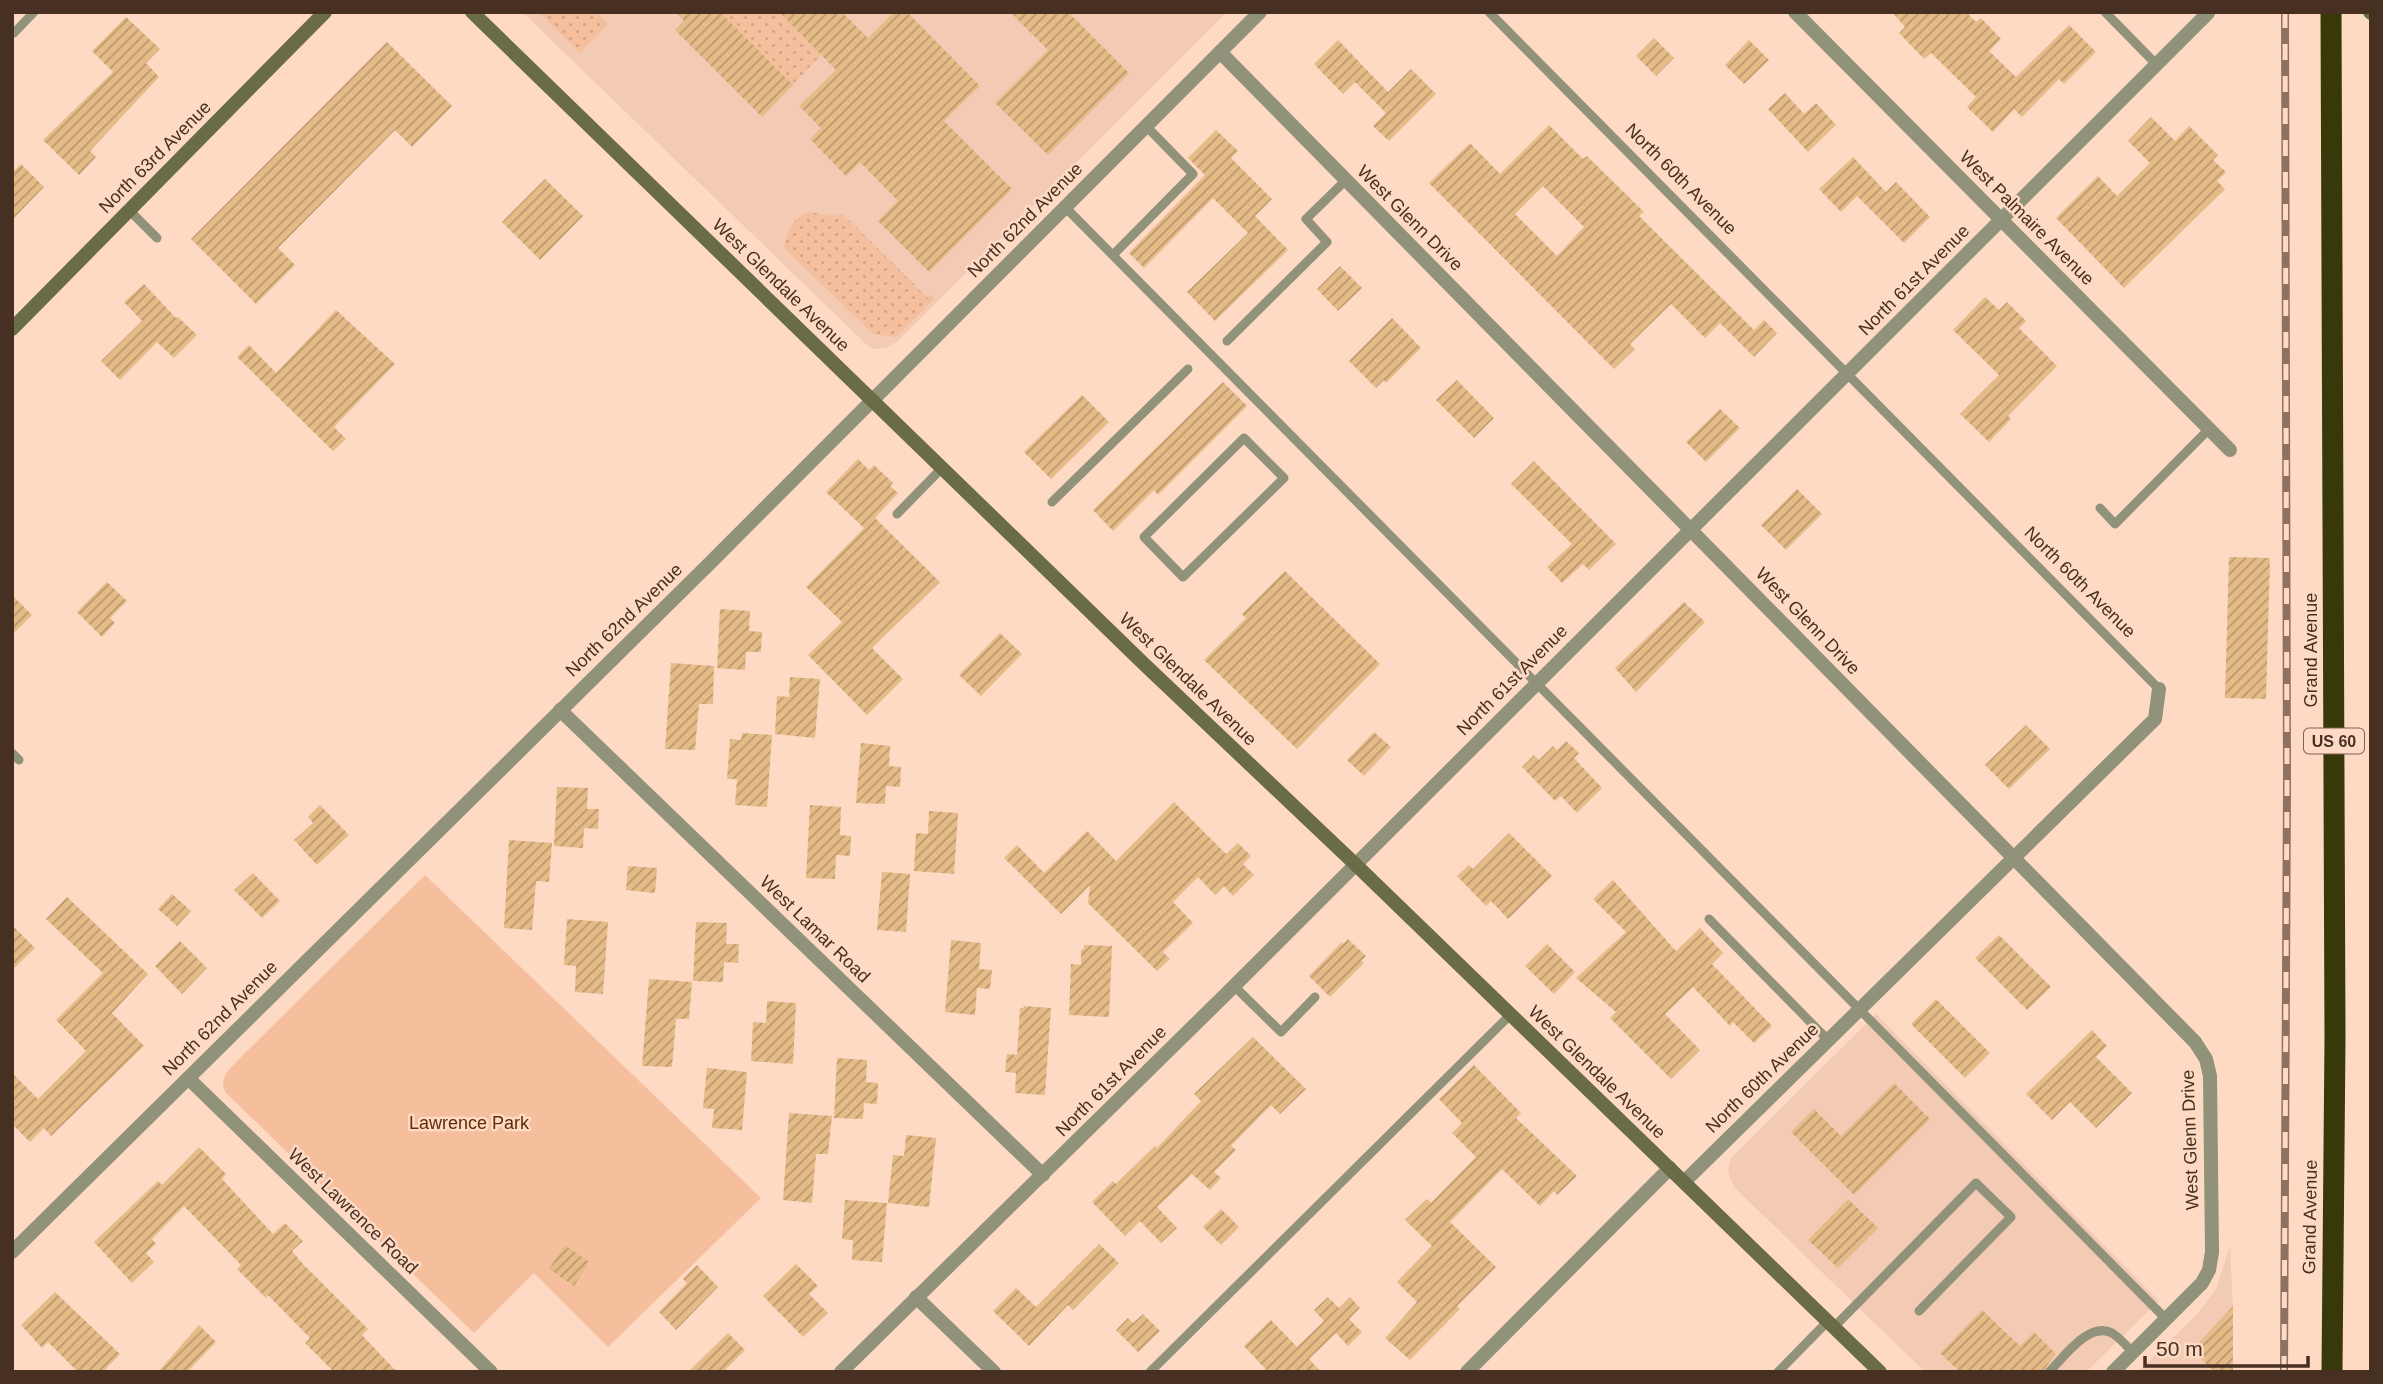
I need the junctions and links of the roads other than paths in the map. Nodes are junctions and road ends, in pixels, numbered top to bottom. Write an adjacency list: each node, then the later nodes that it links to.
1 (34, 12): 10 (lane)
2 (325, 12): 16 (main road, North 63rd Avenue)
3 (472, 12): 24 (main road, West Glendale Avenue)
4 (1260, 12): 11 (street, North 62nd Avenue)
5 (1489, 12): 23 (lane, North 60th Avenue)
6 (1795, 12): 17 (street, West Palmaire Avenue)
7 (2105, 12): 12 (lane)
8 (2331, 12): 63 (highway, Grand Avenue / US 60)
9 (2208, 13): 12 (street, North 61st Avenue)
10 (14, 33)
11 (1220, 52): 13 (street, North 62nd Avenue); 14 (street, West Glenn Drive)
12 (2157, 65): 17 (street, North 61st Avenue)
13 (1146, 126): 15 (street, North 62nd Avenue); 19 (lane)
14 (1346, 180): 21 (lane); 32 (street, West Glenn Drive)
15 (1065, 207): 19 (lane); 24 (street, North 62nd Avenue)
16 (130, 211): 18 (lane); 20 (main road, North 63rd Avenue)
17 (2002, 220): 23 (street, North 61st Avenue); 25 (street, West Palmaire Avenue)
18 (157, 238)
19 (1113, 255): 33 (lane)
20 (12, 329)
21 (1227, 341)
22 (1188, 369): 29 (lane)
23 (1846, 374): 32 (street, North 61st Avenue); 34 (lane, North 60th Avenue)
24 (873, 400): 28 (main road, West Glendale Avenue); 35 (street, North 62nd Avenue)
25 (2209, 429): 27 (street, West Palmaire Avenue); 30 (lane)
26 (1244, 438): 26 (lane)
27 (2230, 450)
28 (942, 468): 31 (lane); 37 (main road, West Glendale Avenue)
29 (1052, 502)
30 (2100, 508)
31 (897, 514)
32 (1692, 530): 33 (street, North 61st Avenue); 36 (street, West Glenn Drive)
33 (1537, 683): 37 (street, North 61st Avenue); 41 (lane)
34 (2159, 690): 36 (street, North 60th Avenue)
35 (559, 710): 44 (street, North 62nd Avenue); 46 (street, West Lamar Road)
36 (2013, 858): 41 (street, North 60th Avenue); 51 (street, West Glenn Drive)
37 (1355, 864): 39 (street, North 61st Avenue); 42 (main road, West Glendale Avenue)
38 (1709, 919): 43 (lane)
39 (1234, 986): 40 (lane); 46 (street, North 61st Avenue)
40 (1315, 997)
41 (1859, 1009): 43 (street, North 60th Avenue); 51 (lane)
42 (1510, 1015): 45 (main road, West Glendale Avenue); 57 (lane)
43 (1828, 1040): 47 (street, North 60th Avenue)
44 (188, 1078): 48 (street, North 62nd Avenue); 54 (street, West Lawrence Road)
45 (1670, 1168): 47 (main road, West Glendale Avenue); 58 (street)
46 (1043, 1175): 49 (street, North 61st Avenue)
47 (1684, 1182): 52 (main road, West Glendale Avenue)
48 (12, 1252)
49 (916, 1297): 55 (street, North 61st Avenue); 56 (street)
50 (1919, 1311): 52 (lane)
51 (2167, 1320): 53 (street)
52 (1831, 1324): 59 (lane); 60 (main road, West Glendale Avenue)
53 (2133, 1353): 61 (lane); 62 (street)
54 (491, 1372)
55 (841, 1372)
56 (994, 1372)
57 (1150, 1372)
58 (1467, 1372)
59 (1778, 1372)
60 (1880, 1372)
61 (2049, 1372)
62 (2113, 1372)
63 (2332, 1372)

